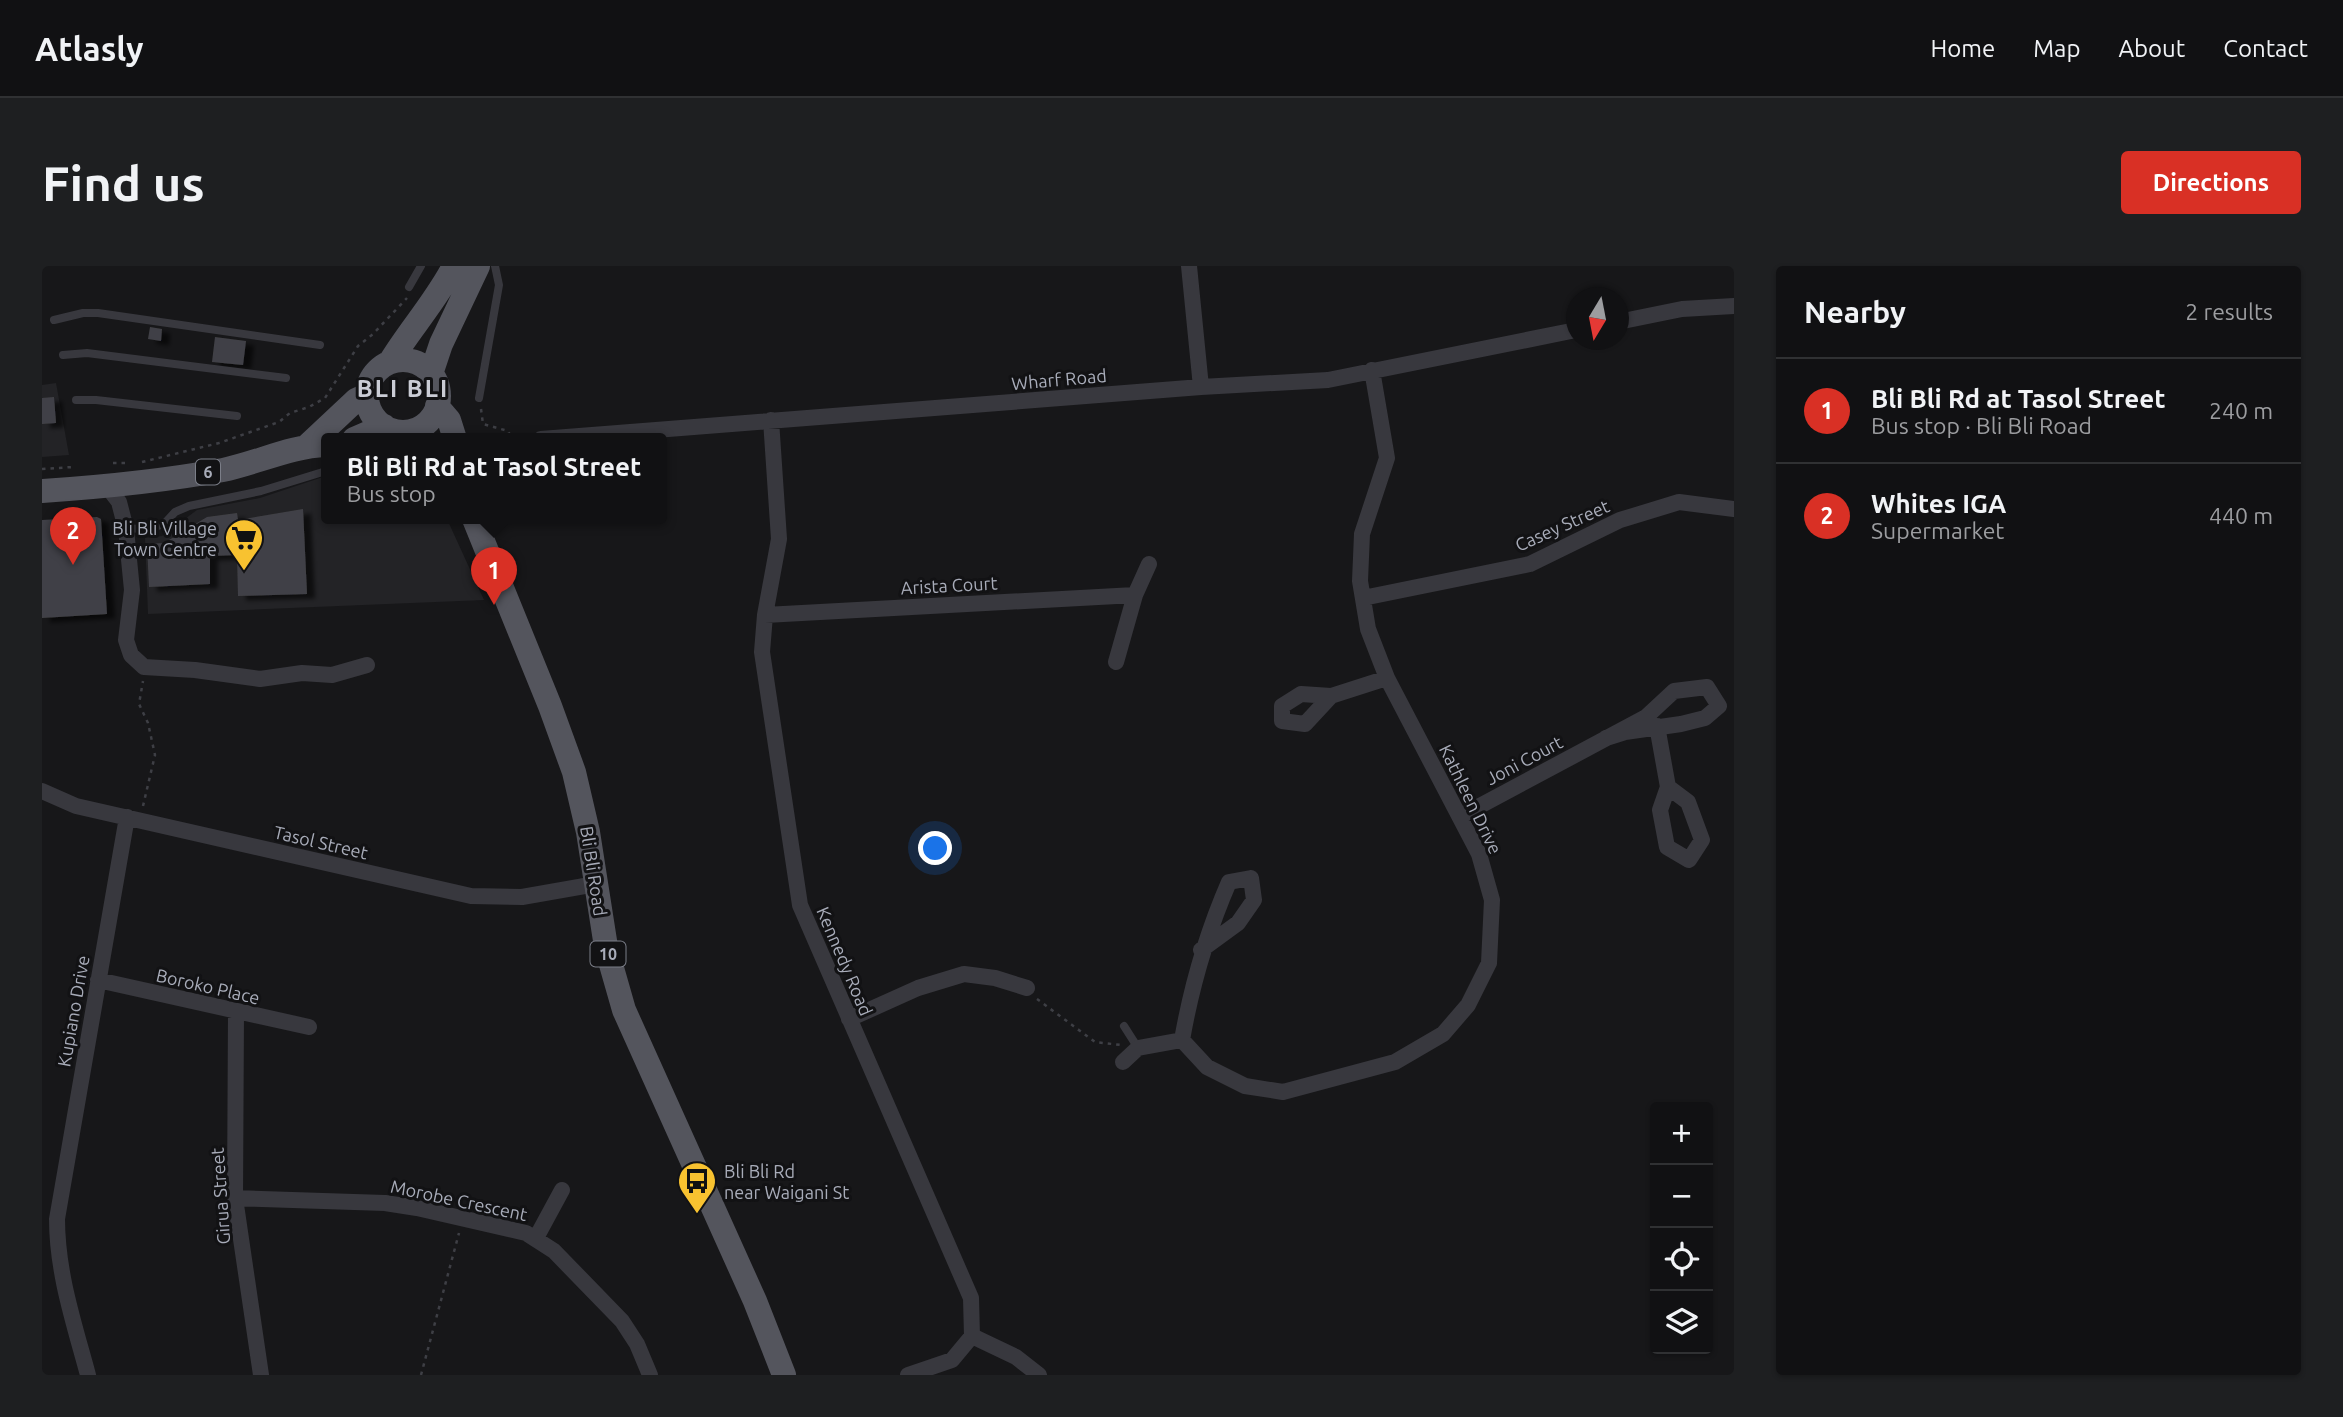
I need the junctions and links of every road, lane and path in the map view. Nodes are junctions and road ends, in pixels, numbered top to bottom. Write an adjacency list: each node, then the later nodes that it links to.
1 (421, 266): 6 (lane)
2 (454, 266): 14 (main road, 6)
3 (478, 266): 16 (main road)
4 (495, 266): 20 (lane)
5 (1189, 266): 18 (street)
6 (409, 287)
7 (407, 298): 37 (path)
8 (1734, 306): 9 (street)
9 (1629, 319)
10 (54, 320): 12 (lane)
11 (1566, 332): 15 (street, Wharf Road)
12 (320, 345)
13 (63, 355): 17 (lane)
14 (390, 362): 16 (main road); 19 (main road, 6)
15 (1372, 370): 18 (street, Wharf Road); 44 (street, Kathleen Drive)
16 (432, 374): 22 (main road)
17 (286, 378)
18 (1201, 387): 24 (street, Wharf Road)
19 (367, 394): 25 (main road); 26 (main road, 6)
20 (479, 398): 31 (path)
21 (76, 400): 23 (lane)
22 (437, 406): 29 (main road); 30 (main road)
23 (237, 416)
24 (771, 421): 32 (street, Wharf Road); 45 (street, Kennedy Road)
25 (384, 426): 27 (main road); 28 (main road)
26 (327, 433)
27 (368, 433)
28 (410, 433)
29 (416, 433)
30 (453, 433)
31 (509, 433)
32 (618, 433)
33 (317, 445): 37 (main road, 6)
34 (73, 467): 35 (path)
35 (42, 469)
36 (321, 473): 41 (lane)
37 (109, 474): 38 (main road, 6); 41 (street)
38 (42, 491)
39 (1734, 509): 44 (street, Casey Street)
40 (476, 524): 57 (main road, Bli Bli Road / 10)
41 (125, 529): 48 (street)
42 (1149, 564): 43 (street)
43 (1135, 595): 45 (street, Arista Court); 46 (street)
44 (1363, 598): 49 (street, Kathleen Drive)
45 (765, 615): 62 (street, Kennedy Road)
46 (1116, 662)
47 (367, 665): 48 (street)
48 (145, 667): 56 (path)
49 (1387, 678): 50 (street); 55 (street, Kathleen Drive)
50 (1331, 696)
51 (1657, 726): 52 (street, Joni Court); 52 (street, Joni Court); 53 (street)
52 (1606, 738): 55 (street, Joni Court)
53 (1668, 786)
54 (42, 792): 56 (street, Tasol Street)
55 (1461, 816): 65 (street, Kathleen Drive)
56 (133, 819): 57 (street, Tasol Street); 59 (street, Kupiano Drive)
57 (596, 884): 77 (main road, Bli Bli Road / 10)
58 (1201, 950): 65 (street)
59 (98, 980): 61 (street, Boroko Place); 73 (street, Kupiano Drive)
60 (1027, 988): 62 (street); 66 (path)
61 (236, 1013): 64 (street, Boroko Place); 69 (street, Girua Street)
62 (849, 1019): 72 (street, Kennedy Road)
63 (1124, 1026): 66 (lane)
64 (309, 1027)
65 (1182, 1040): 66 (street)
66 (1138, 1048): 67 (street)
67 (1123, 1062)
68 (562, 1190): 71 (street)
69 (235, 1198): 70 (street, Morobe Crescent); 74 (street, Girua Street)
70 (463, 1218): 71 (street, Morobe Crescent); 75 (path)
71 (536, 1238): 76 (street, Morobe Crescent)
72 (972, 1336): 78 (street); 79 (street)
73 (88, 1375)
74 (261, 1375)
75 (421, 1375)
76 (650, 1375)
77 (785, 1375)
78 (908, 1375)
79 (1039, 1375)

